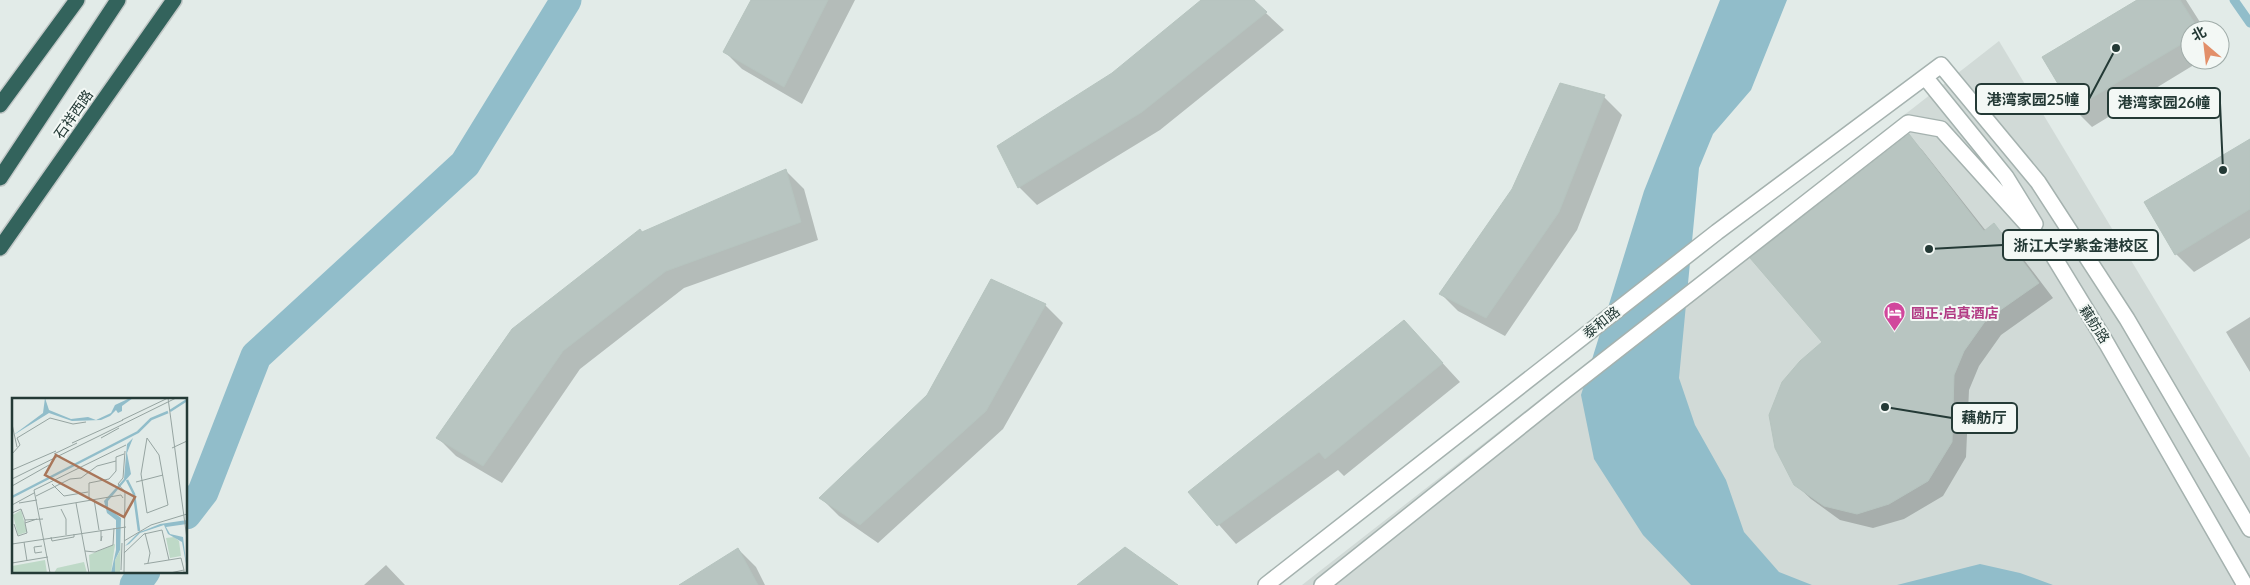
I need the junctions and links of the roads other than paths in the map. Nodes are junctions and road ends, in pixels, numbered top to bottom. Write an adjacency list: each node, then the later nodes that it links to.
1 (77, 0): 5 (highway)
2 (118, 0): 6 (highway)
3 (174, 0): 7 (highway, 石祥西路)
4 (1925, 77): 8 (street, 藕舫路); 9 (street, 泰和路); 10 (street, 泰和路)
5 (0, 105)
6 (0, 178)
7 (0, 248)
8 (2050, 250): 11 (street); 12 (street, 藕舫路)
9 (2250, 529)
10 (1266, 585)
11 (1322, 585)
12 (2245, 585)

